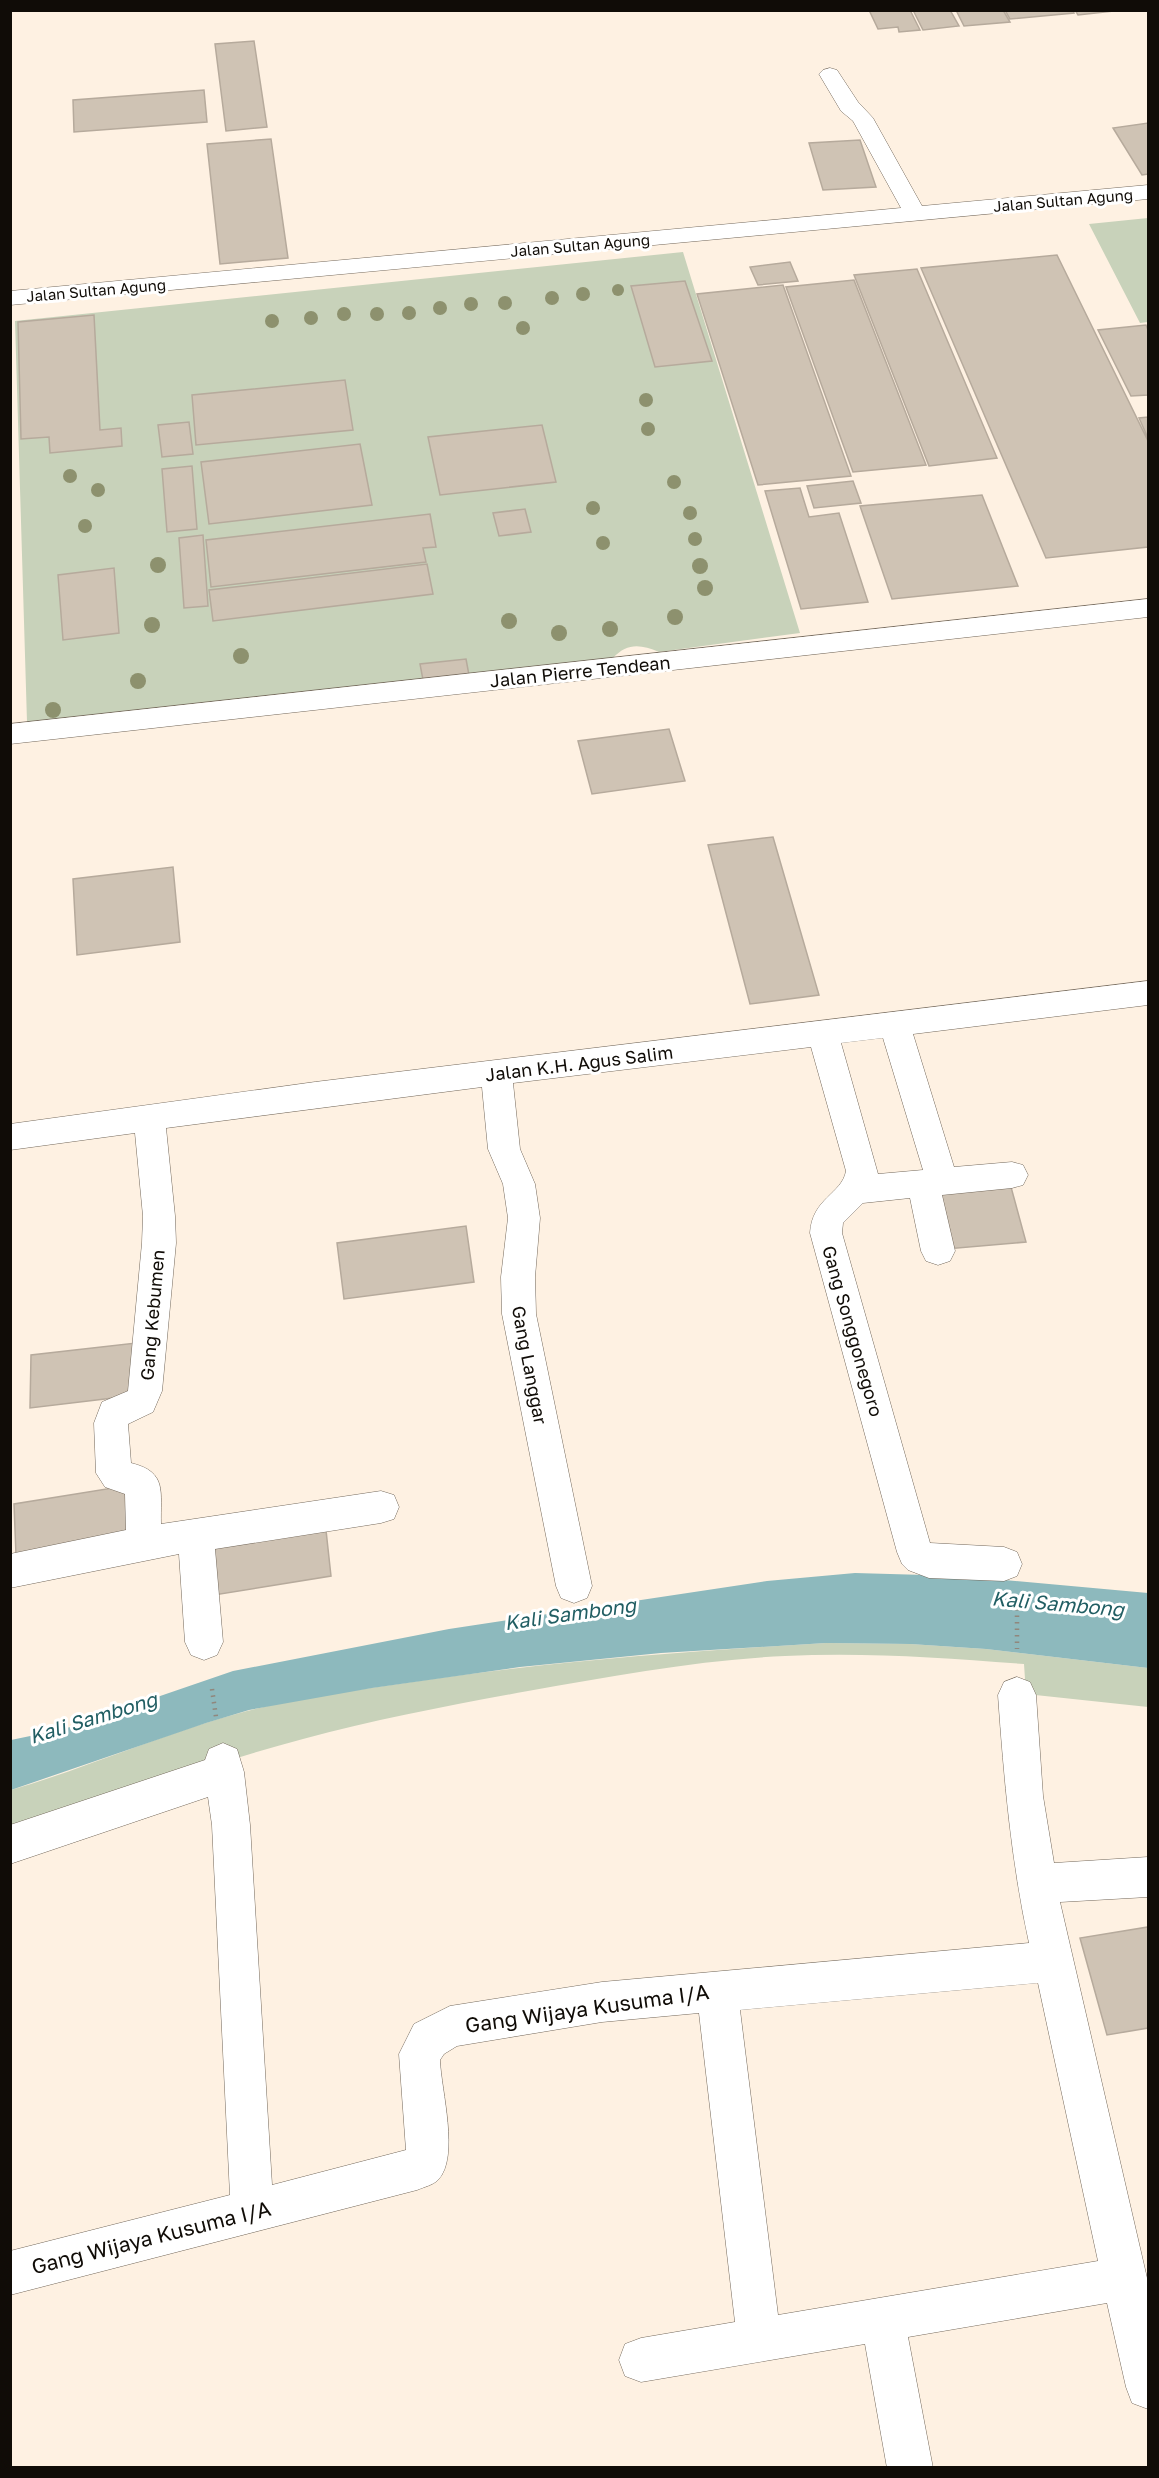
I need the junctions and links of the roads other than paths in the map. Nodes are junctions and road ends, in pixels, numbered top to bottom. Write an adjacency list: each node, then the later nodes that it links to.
1 (830, 74): 3 (street)
2 (1149, 192): 3 (street, Jalan Sultan Agung)
3 (915, 214): 4 (street, Jalan Sultan Agung)
4 (10, 298)
5 (1149, 608): 6 (street, Jalan Pierre Tendean)
6 (10, 734)
7 (1149, 993): 8 (street, Jalan K.H. Agus Salim)
8 (894, 1024): 9 (street, Jalan K.H. Agus Salim); 14 (street)
9 (823, 1034): 10 (street, Jalan K.H. Agus Salim); 15 (street)
10 (496, 1073): 11 (street, Jalan K.H. Agus Salim); 22 (street, Gang Langgar)
11 (149, 1118): 12 (street, Jalan K.H. Agus Salim); 19 (street, Gang Kebumen)
12 (10, 1137)
13 (1012, 1175): 14 (street)
14 (933, 1183): 15 (street); 16 (street)
15 (855, 1190): 20 (street, Gang Songgonegoro)
16 (938, 1251)
17 (381, 1507): 18 (street)
18 (196, 1535): 19 (street); 23 (street)
19 (144, 1543): 21 (street)
20 (1004, 1564)
21 (10, 1571)
22 (574, 1586)
23 (204, 1642)
24 (1017, 1695): 27 (street)
25 (10, 1845): 30 (street)
26 (1149, 1876): 27 (street)
27 (1038, 1884): 28 (street)
28 (1053, 1961): 29 (street, Gang Wijaya Kusuma I/A); 32 (street)
29 (717, 1990): 30 (street, Gang Wijaya Kusuma I/A); 34 (street)
30 (252, 2211): 31 (street, Gang Wijaya Kusuma I/A)
31 (10, 2273)
32 (1125, 2278): 33 (street); 36 (street)
33 (883, 2319): 34 (street); 37 (street)
34 (759, 2340): 35 (street)
35 (641, 2360)
36 (1149, 2387)
37 (910, 2468)

